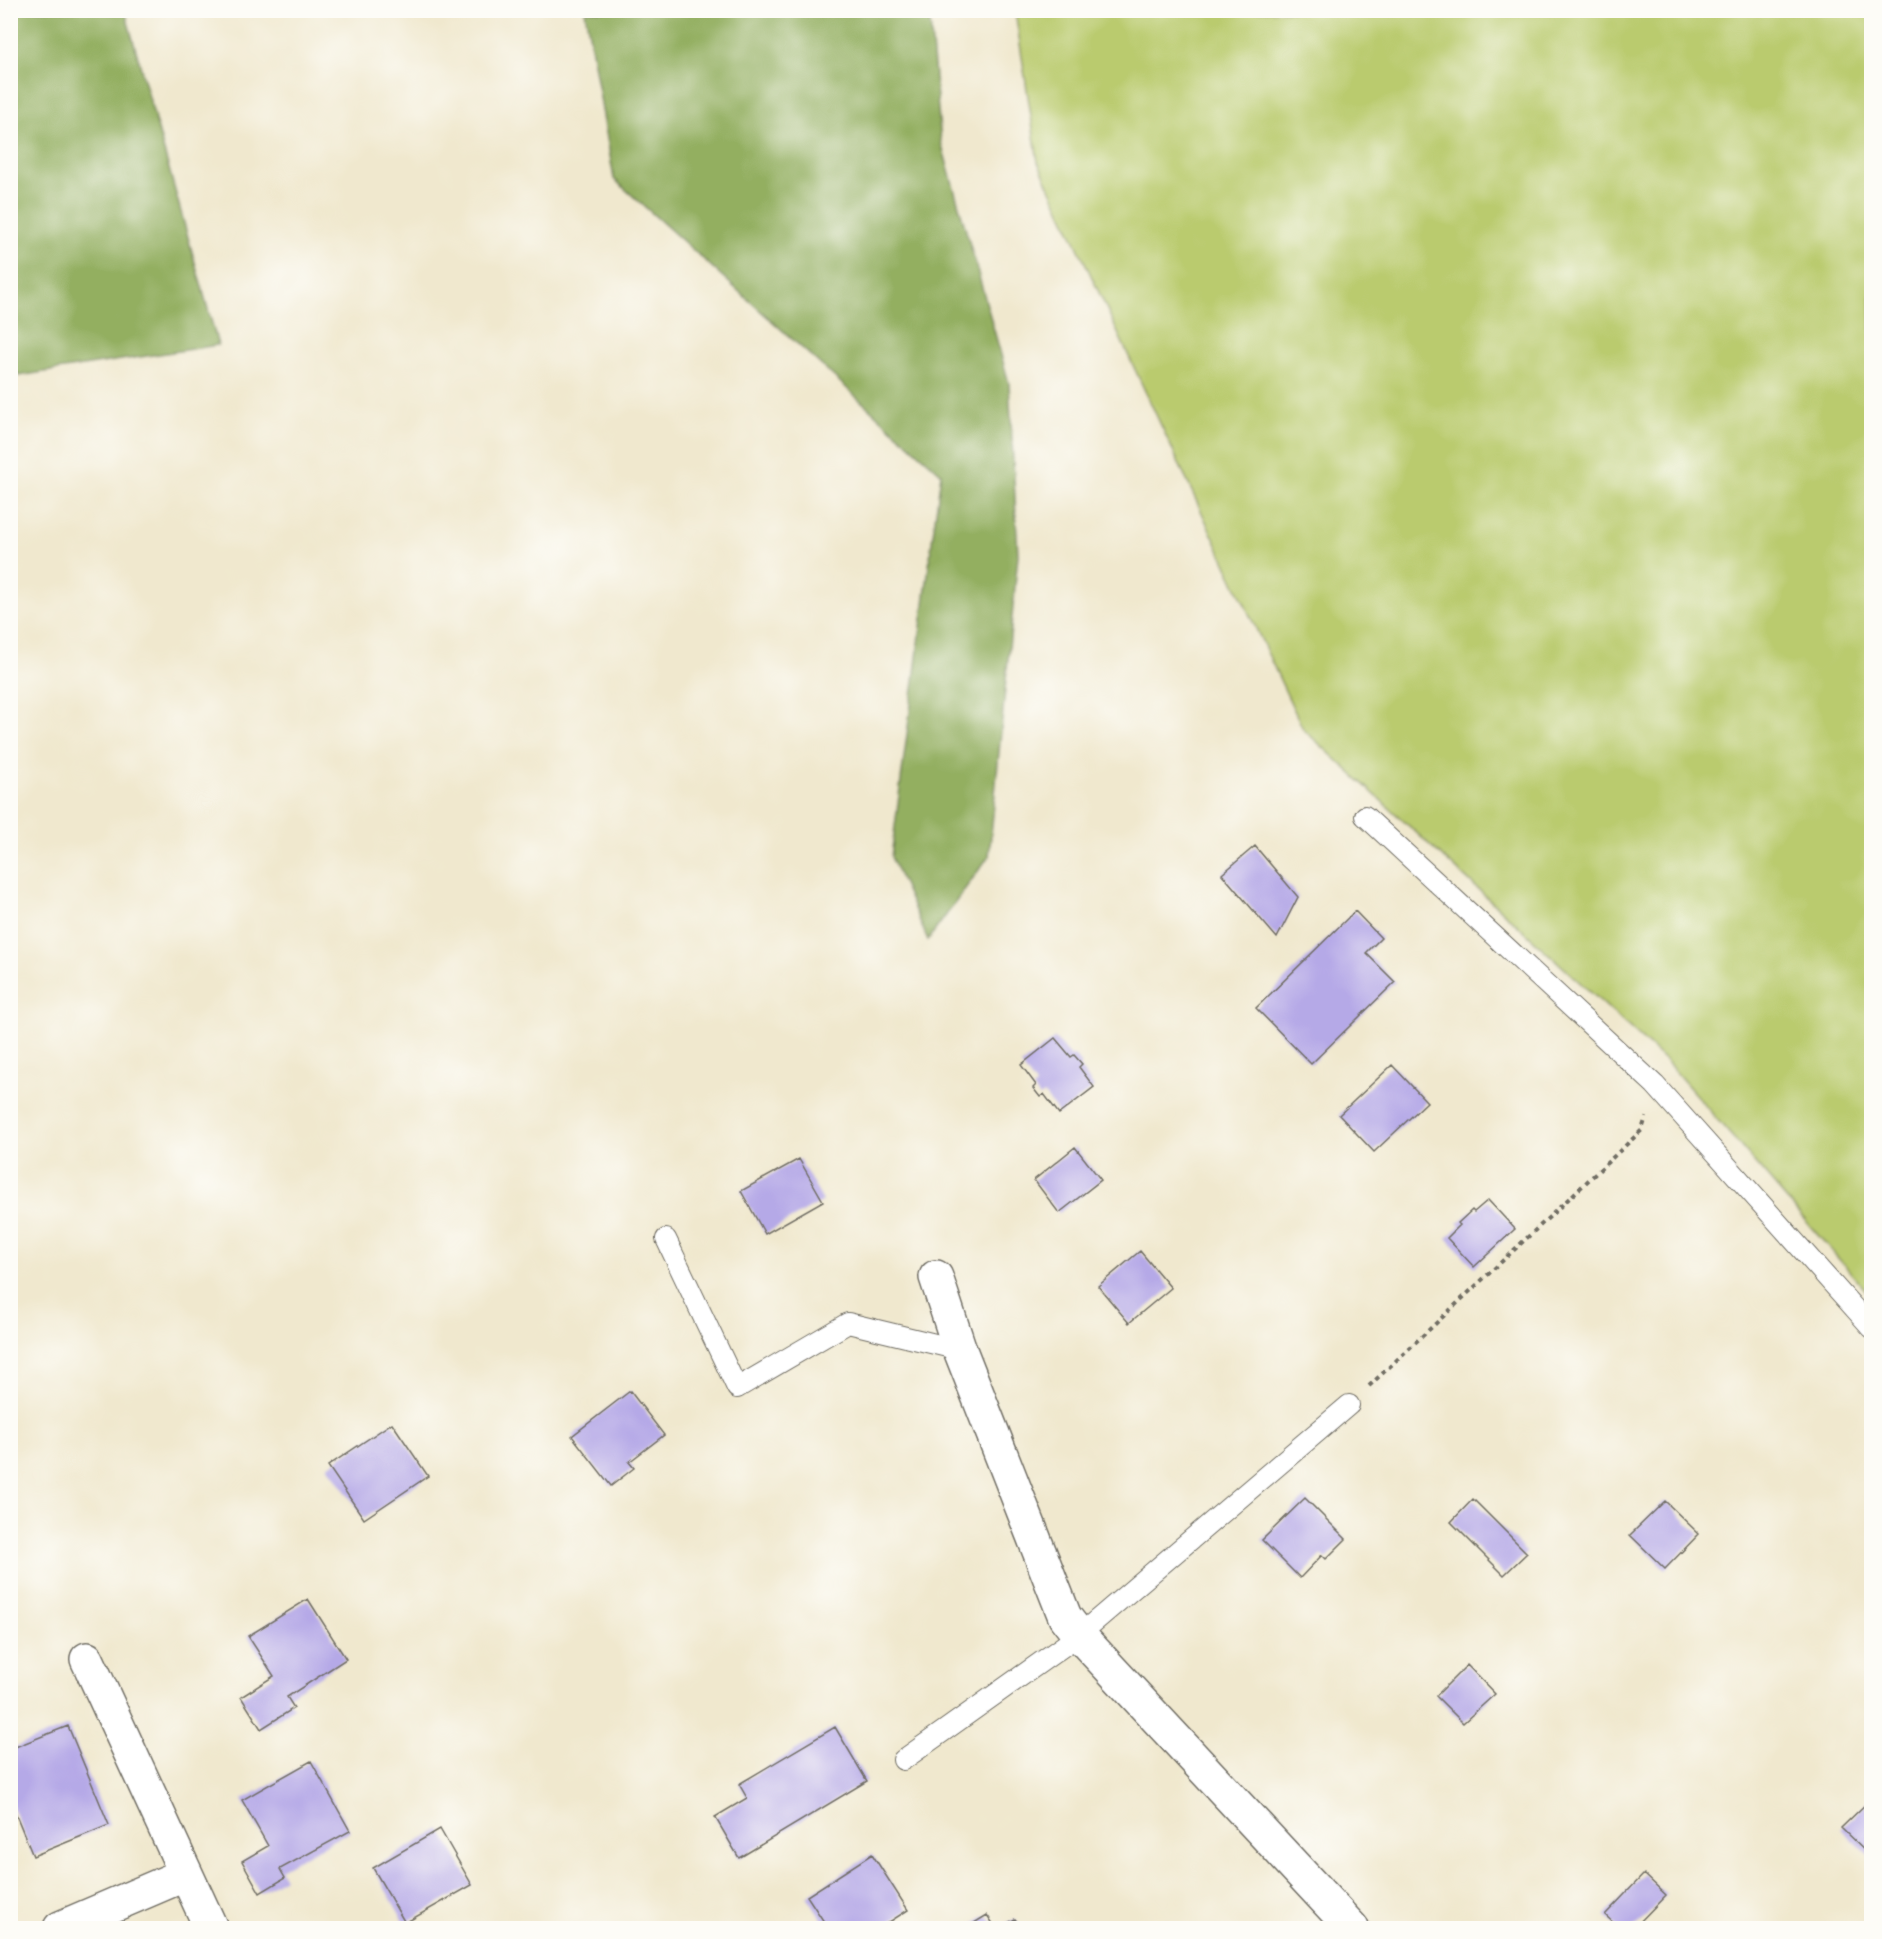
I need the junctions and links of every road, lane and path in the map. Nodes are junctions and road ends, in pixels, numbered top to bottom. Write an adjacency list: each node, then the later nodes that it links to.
1 (1365, 816): 2 (lane)
2 (1656, 1084): 5 (lane); 7 (path)
3 (666, 1239): 6 (lane)
4 (936, 1277): 6 (street)
5 (1872, 1328)
6 (960, 1350): 8 (street)
7 (1349, 1405): 8 (lane)
8 (1078, 1635): 10 (lane); 14 (street)
9 (87, 1659): 11 (street)
10 (903, 1760)
11 (186, 1874): 12 (street); 13 (street)
12 (60, 1929)
13 (211, 1929)
14 (1352, 1929)

